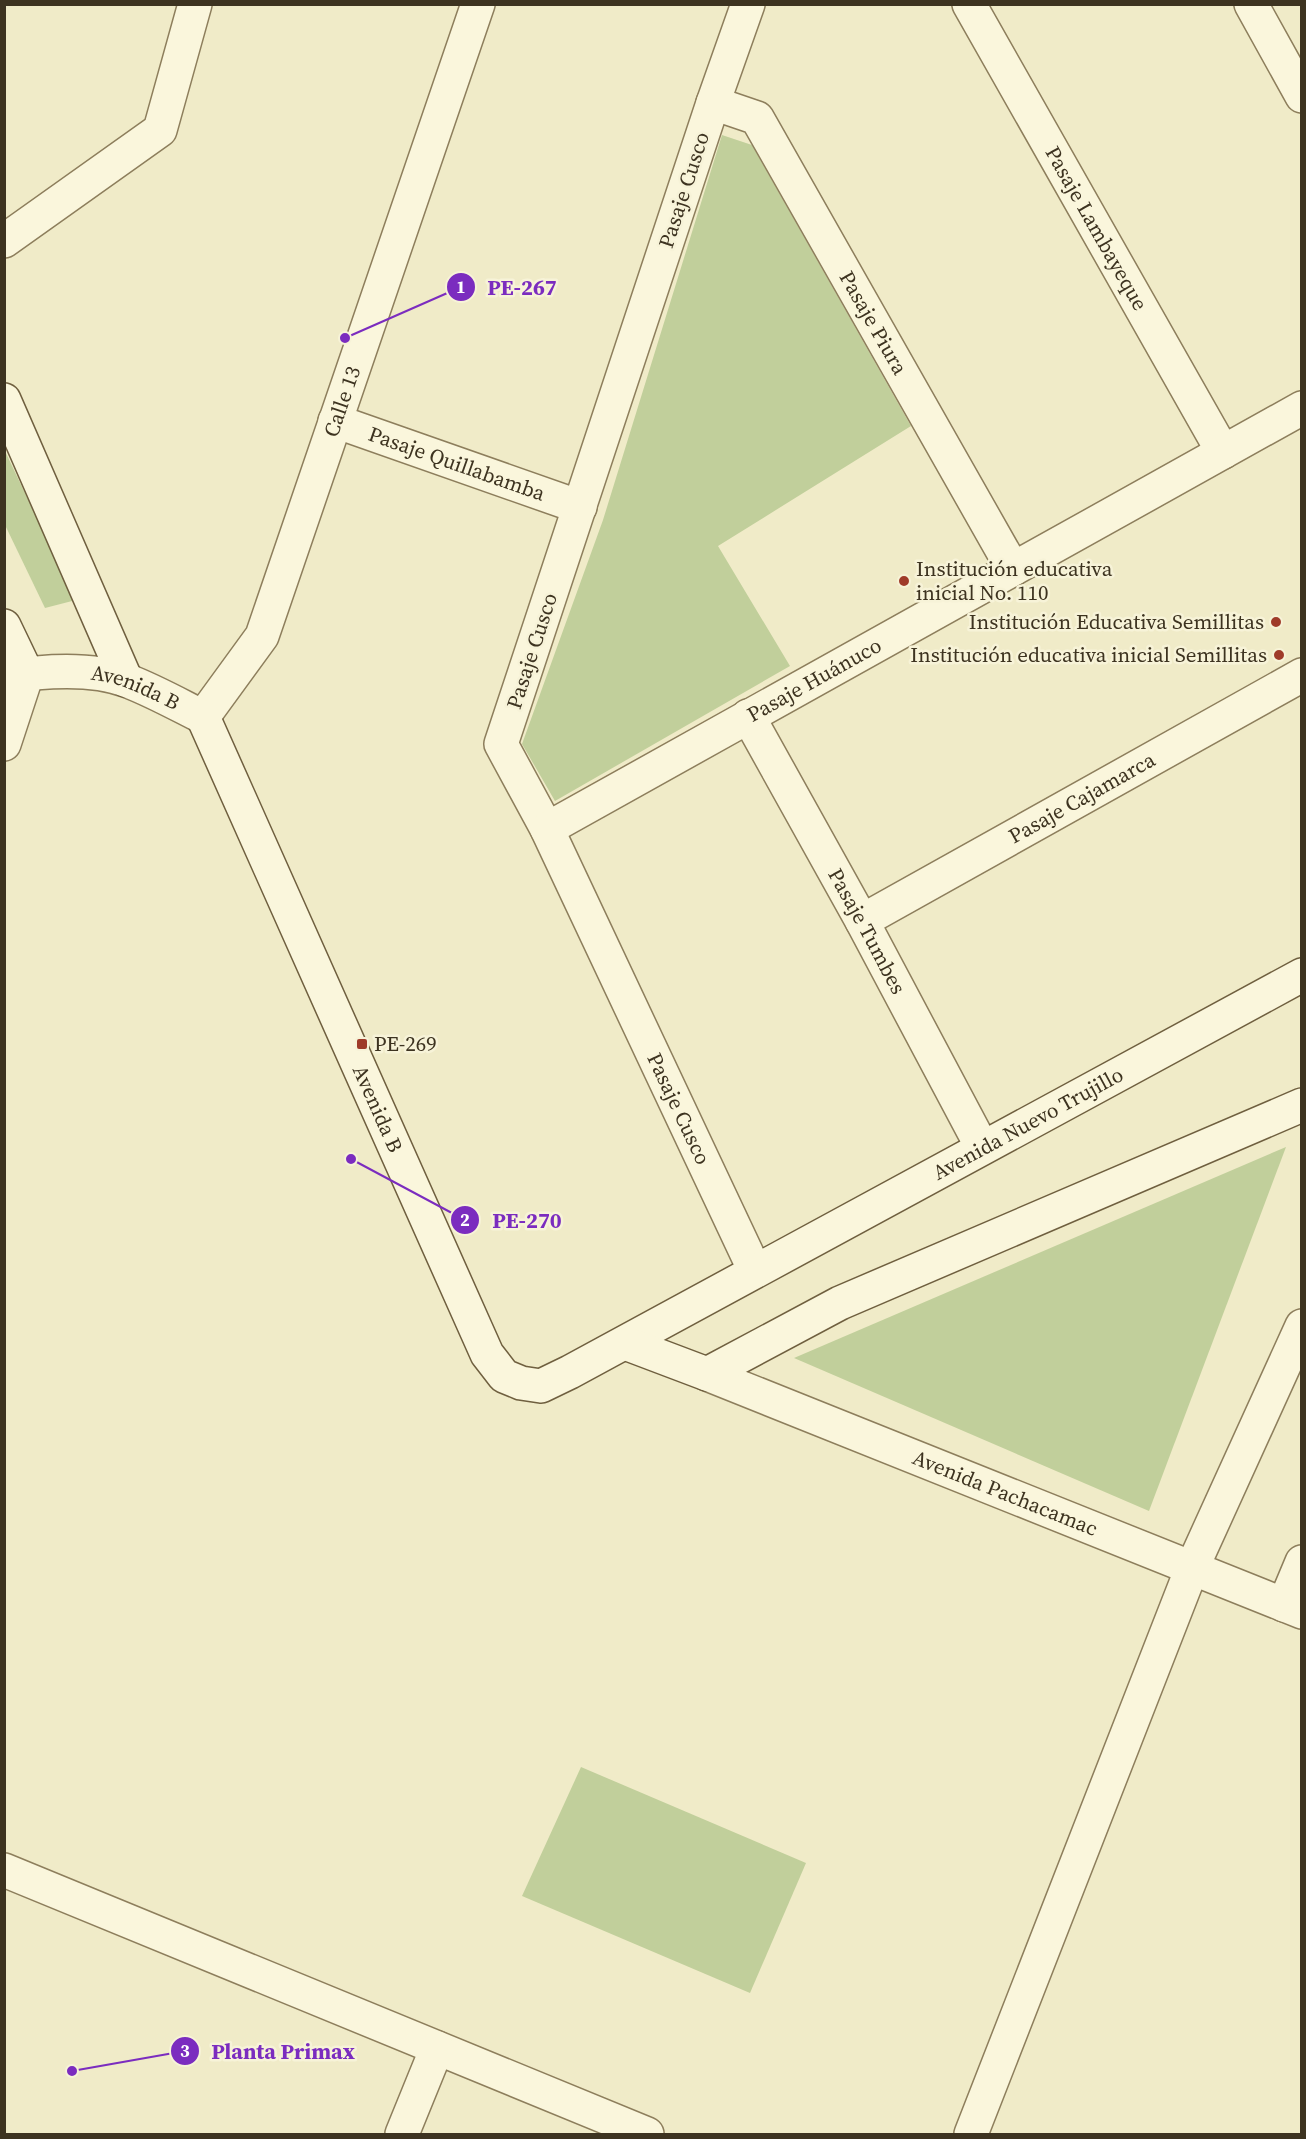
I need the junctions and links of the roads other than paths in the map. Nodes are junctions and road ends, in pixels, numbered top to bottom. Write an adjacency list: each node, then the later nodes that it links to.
1 (477, 4): 11 (street, Calle 13)
2 (748, 4): 7 (street, Pasaje Cusco)
3 (969, 4): 12 (street, Pasaje Lambayeque)
4 (1251, 4): 6 (street)
5 (186, 13): 8 (street)
6 (1302, 96)
7 (713, 103): 13 (street, Pasaje Cusco); 14 (street, Pasaje Piura)
8 (4, 241)
9 (4, 400): 18 (street)
10 (1302, 408): 12 (street, Pasaje Huánuco)
11 (335, 421): 13 (street, Pasaje Quillabamba); 20 (street, Calle 13)
12 (1223, 452): 14 (street, Pasaje Huánuco)
13 (580, 507): 22 (street, Pasaje Cusco)
14 (1013, 569): 19 (street, Pasaje Huánuco)
15 (4, 626): 17 (street)
16 (1302, 675): 23 (street, Pasaje Cajamarca)
17 (16, 676): 18 (street, Avenida B); 21 (street)
18 (126, 680): 20 (street, Avenida B)
19 (748, 716): 22 (street, Pasaje Huánuco); 23 (street, Pasaje Tumbes)
20 (203, 717): 29 (street, Avenida B)
21 (4, 744)
22 (547, 829): 27 (street, Pasaje Cusco)
23 (862, 921): 26 (street, Pasaje Tumbes)
24 (1302, 975): 26 (street, Avenida Nuevo Trujillo)
25 (1302, 1105): 30 (street)
26 (982, 1147): 27 (street, Avenida Nuevo Trujillo)
27 (755, 1271): 29 (street, Avenida B)
28 (1302, 1326): 32 (street)
29 (625, 1343): 30 (street, Avenida Pachacamac)
30 (707, 1374): 32 (street, Avenida Pachacamac)
31 (1302, 1562): 33 (street)
32 (1192, 1568): 33 (street, Avenida Pachacamac); 38 (street)
33 (1293, 1609)
34 (4, 1870): 35 (street)
35 (437, 2048): 36 (street); 37 (street)
36 (402, 2134)
37 (647, 2134)
38 (971, 2134)

